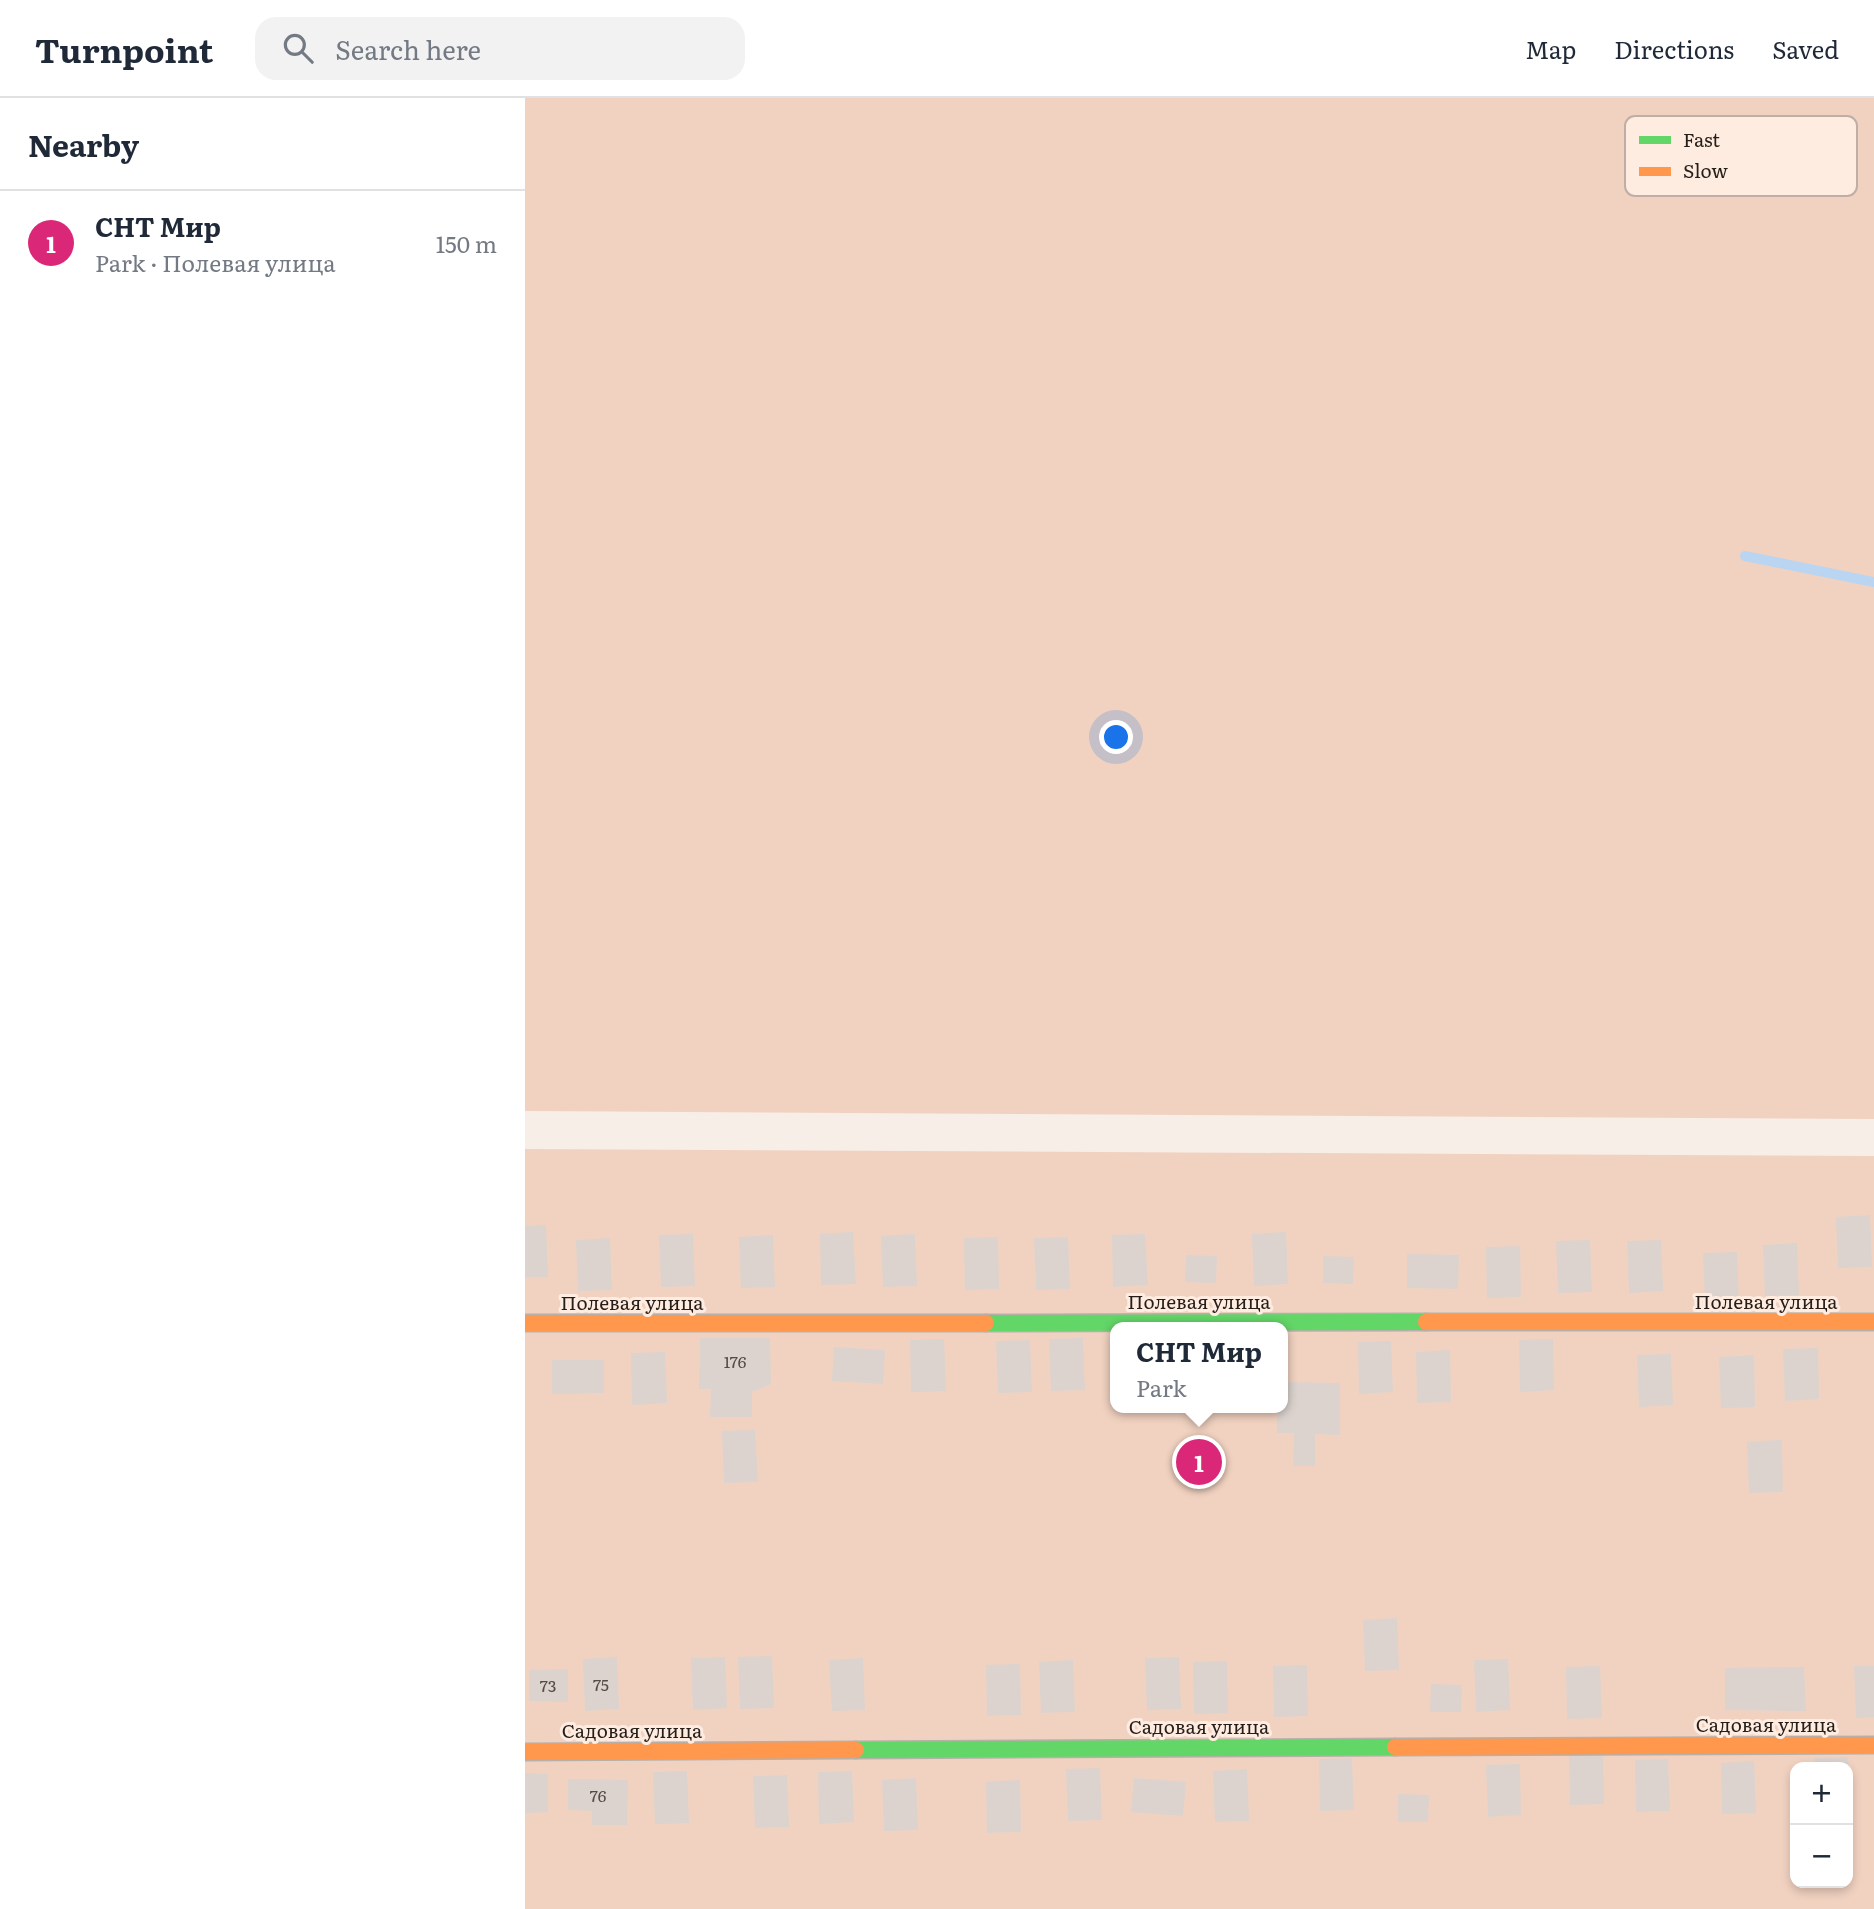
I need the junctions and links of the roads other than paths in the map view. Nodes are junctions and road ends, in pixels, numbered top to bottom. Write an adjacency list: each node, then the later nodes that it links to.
1 (1288, 1322): 2 (street, Полевая улица)
2 (1874, 1322)
3 (525, 1323): 4 (street, Полевая улица)
4 (1110, 1323)
5 (1874, 1745): 6 (street, Садовая улица)
6 (525, 1752)

